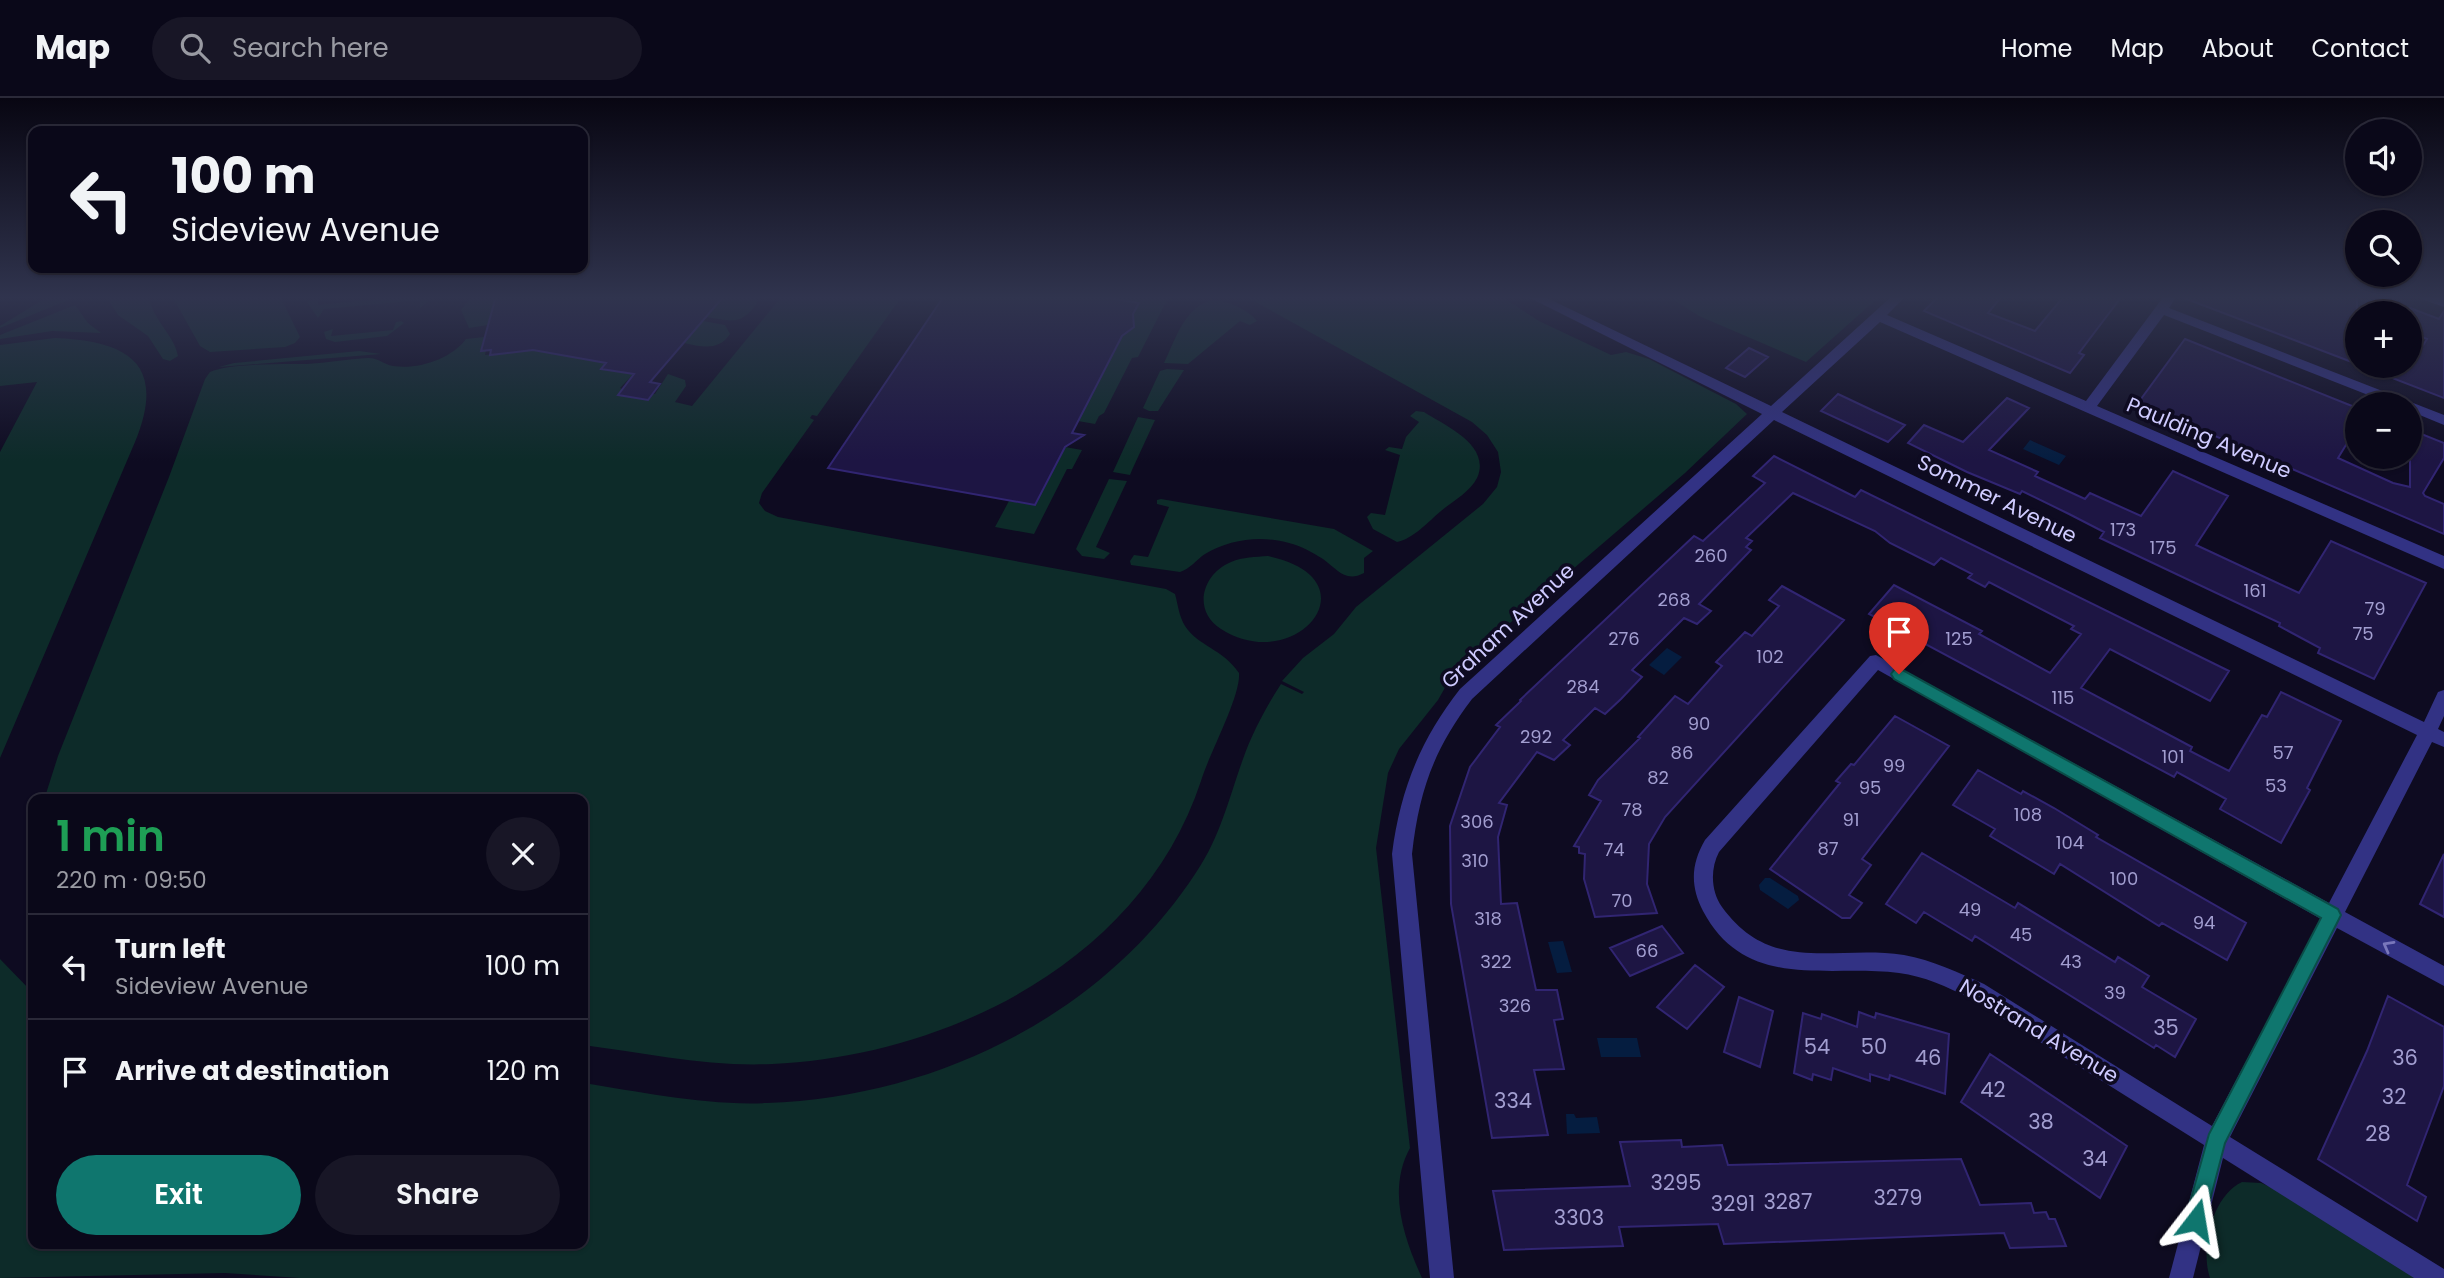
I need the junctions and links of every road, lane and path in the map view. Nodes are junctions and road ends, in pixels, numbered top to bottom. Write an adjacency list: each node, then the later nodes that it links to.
1 (1645, 351): 9 (street, Sommer Avenue)
2 (1841, 351): 9 (street, Graham Avenue)
3 (1958, 351): 7 (street, Paulding Avenue)
4 (2130, 351): 7 (street)
5 (2269, 351): 6 (street)
6 (2373, 392)
7 (2088, 408): 11 (street, Paulding Avenue)
8 (2422, 411): 10 (street)
9 (1771, 412): 13 (street, Sommer Avenue); 17 (street, Graham Avenue)
10 (2444, 420)
11 (2444, 563)
12 (2444, 697): 13 (street)
13 (2436, 736): 14 (street)
14 (2332, 915): 15 (street, one-way to 14); 16 (street); 16 (street, Nostrand Avenue)
15 (2444, 977)
16 (2216, 1141): 18 (street); 19 (street, Nostrand Avenue)
17 (1442, 1278)
18 (2181, 1278)
19 (2436, 1278)

